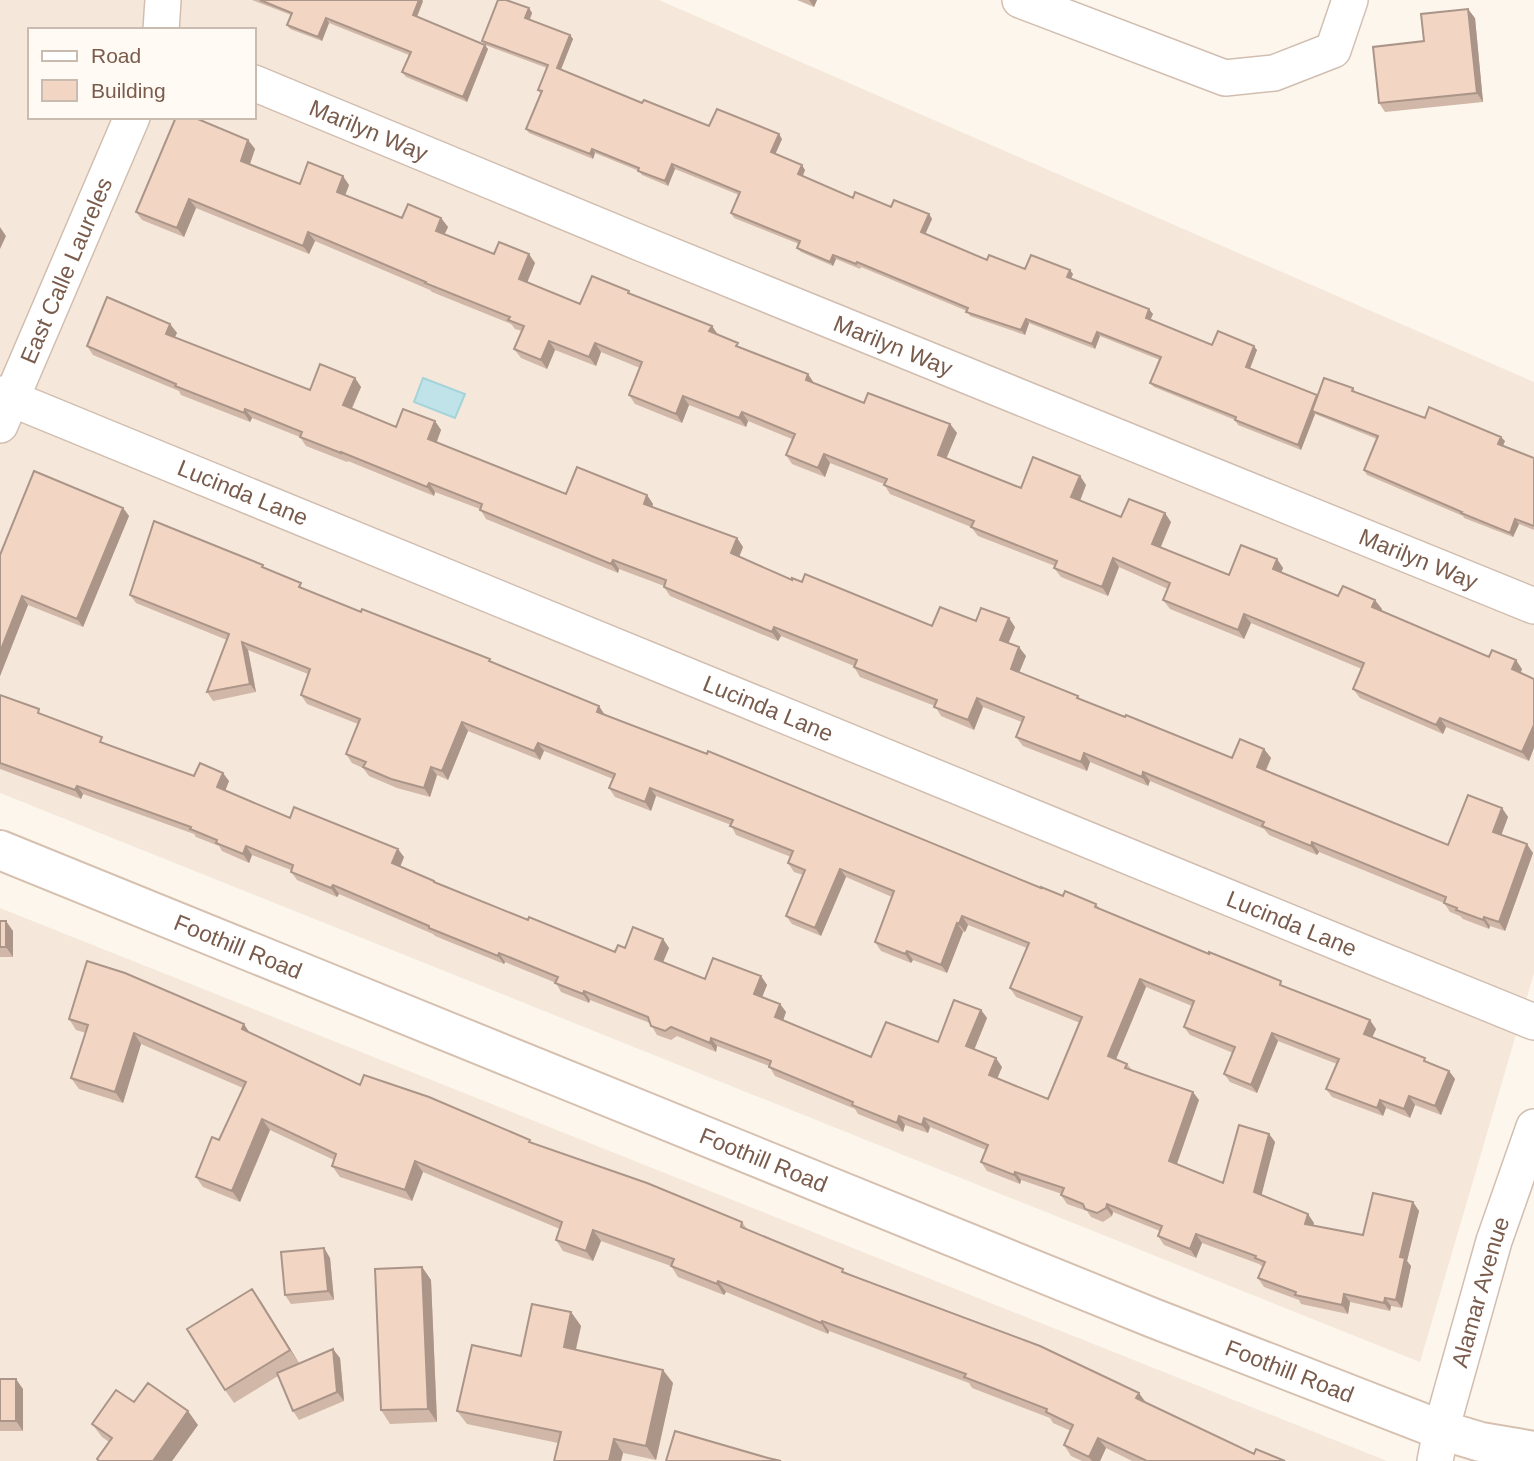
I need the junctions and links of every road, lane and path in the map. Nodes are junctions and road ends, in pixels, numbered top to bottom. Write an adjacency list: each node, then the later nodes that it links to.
1 (163, 0): 4 (street)
2 (1020, 0): 3 (street)
3 (1349, 0)
4 (161, 28)
5 (256, 84): 8 (street, Marilyn Way)
6 (131, 119): 7 (street, East Calle Laureles)
7 (4, 406): 10 (street, Lucinda Lane)
8 (1534, 606)
9 (0, 850): 12 (main road, Foothill Road)
10 (1534, 1022)
11 (1534, 1127): 12 (street, Alamar Avenue)
12 (1438, 1446): 13 (main road, Foothill Road)
13 (1534, 1451)

